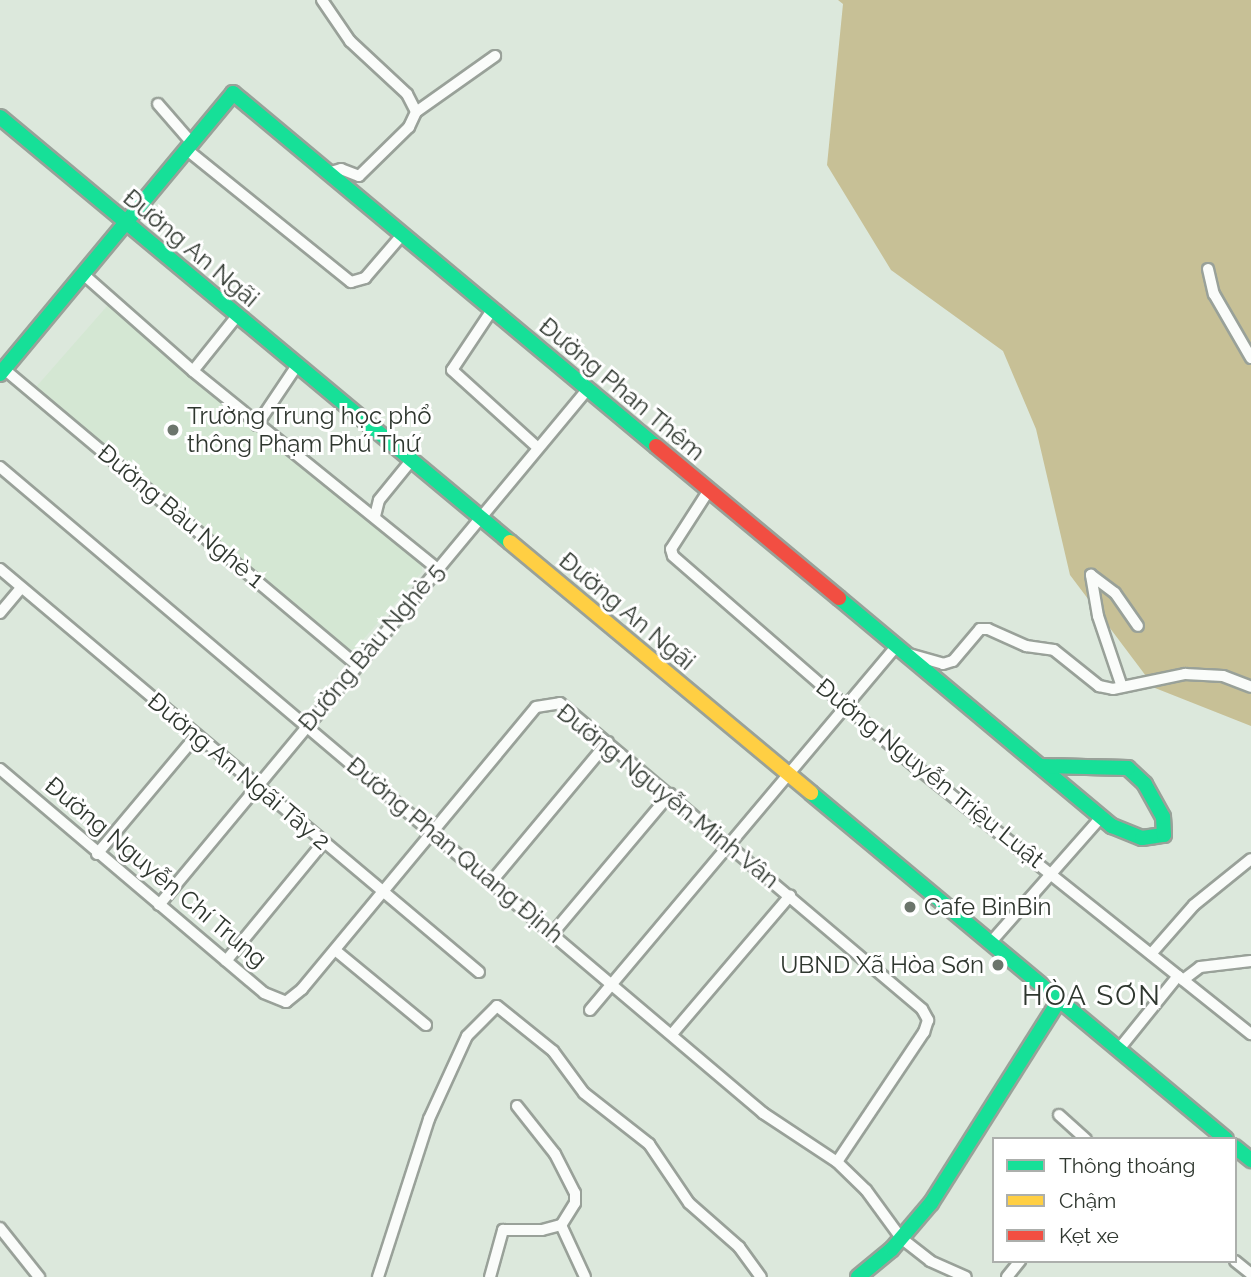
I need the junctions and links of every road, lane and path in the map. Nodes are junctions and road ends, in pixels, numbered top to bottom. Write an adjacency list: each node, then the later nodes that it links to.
1 (322, 0): 4 (street)
2 (495, 56): 4 (street)
3 (158, 104): 6 (street)
4 (416, 112): 8 (street)
5 (0, 117): 10 (main road, Đường An Ngãi)
6 (189, 146): 7 (main road, Đường Phan Thêm); 10 (main road, Đường Phan Thêm); 11 (street)
7 (328, 173): 8 (street); 9 (main road, Đường Phan Thêm)
8 (359, 176): 9 (street)
9 (348, 189): 11 (main road, Đường Phan Thêm)
10 (125, 223): 13 (main road); 15 (main road, Đường An Ngãi)
11 (402, 235): 14 (main road, Đường Phan Thêm)
12 (1208, 269): 16 (street)
13 (83, 274): 18 (main road); 19 (street)
14 (492, 310): 20 (main road, Đường Phan Thêm); 22 (street)
15 (237, 316): 17 (main road, Đường An Ngãi); 19 (street)
16 (1251, 358)
17 (296, 366): 21 (street); 23 (main road, Đường An Ngãi)
18 (2, 371): 35 (street, Đường Bàu Nghè 1)
19 (193, 371): 21 (street)
20 (586, 391): 22 (street, Đường Bàu Nghè 5); 25 (main road, Đường Phan Thêm)
21 (257, 425): 26 (street)
22 (538, 448): 27 (street, Đường Bàu Nghè 5)
23 (410, 462): 26 (street); 27 (main road, Đường An Ngãi)
24 (0, 467): 39 (street, Đường Phan Quang Định)
25 (709, 490): 33 (main road, Đường Phan Thêm); 38 (street, Đường Nguyễn Triệu Luật)
26 (375, 516): 28 (street)
27 (479, 518): 28 (street, Đường Bàu Nghè 5); 44 (main road, Đường An Ngãi)
28 (436, 568): 35 (street, Đường Bàu Nghè 5)
29 (0, 569): 30 (street, Đường An Ngãi Tây 2)
30 (22, 587): 31 (street); 40 (street, Đường An Ngãi Tây 2)
31 (0, 613)
32 (1138, 626): 36 (street)
33 (896, 646): 34 (main road, Đường Phan Thêm); 38 (street)
34 (909, 654): 36 (street); 42 (main road, Đường Phan Thêm)
35 (356, 664): 39 (street, Đường Bàu Nghè 5)
36 (1122, 687): 37 (street)
37 (1251, 687)
38 (844, 704): 44 (street); 53 (street, Đường Nguyễn Triệu Luật)
39 (307, 725): 45 (street, Đường Bàu Nghè 5); 48 (street, Đường Phan Quang Định)
40 (197, 735): 45 (street, Đường An Ngãi Tây 2); 51 (street)
41 (608, 742): 46 (street, Đường Nguyễn Minh Vân); 48 (street, Đường Nguyễn Minh Vân); 54 (street)
42 (1040, 766): 47 (main road, Đường Phan Thêm); 47 (main road, Đường Phan Thêm)
43 (0, 769): 51 (street, Đường Nguyễn Chí Trung)
44 (786, 772): 50 (street); 59 (main road, Đường An Ngãi)
45 (257, 786): 49 (street, Đường An Ngãi Tây 2); 57 (street, Đường Bàu Nghè 5)
46 (670, 794): 50 (street, Đường Nguyễn Minh Vân); 58 (street)
47 (1107, 821): 53 (street)
48 (433, 832): 54 (street, Đường Phan Quang Định); 55 (street, Đường Nguyễn Minh Vân)
49 (323, 843): 55 (street, Đường An Ngãi Tây 2); 62 (street)
50 (728, 843): 56 (street, Đường Nguyễn Minh Vân); 66 (street)
51 (97, 853): 57 (street, Đường Nguyễn Chí Trung)
52 (1251, 859): 61 (street)
53 (1051, 872): 59 (street); 61 (street, Đường Nguyễn Triệu Luật)
54 (492, 881): 58 (street, Đường Phan Quang Định)
55 (384, 891): 60 (street, Đường Nguyễn Minh Vân); 64 (street, Đường An Ngãi Tây 2)
56 (790, 896): 71 (street); 80 (street, Đường Nguyễn Minh Vân)
57 (159, 905): 62 (street, Đường Nguyễn Chí Trung)
58 (553, 933): 66 (street, Đường Phan Quang Định)
59 (991, 942): 67 (main road, Đường An Ngãi)
60 (335, 950): 68 (street, Đường Nguyễn Minh Vân); 70 (street)
61 (1152, 954): 65 (street, Đường Nguyễn Triệu Luật)
62 (226, 961): 68 (street, Đường Nguyễn Chí Trung)
63 (1251, 961): 65 (street)
64 (479, 972)
65 (1181, 978): 72 (street, Đường Nguyễn Triệu Luật); 73 (street)
66 (612, 983): 69 (street); 71 (street, Đường Phan Quang Định)
67 (1060, 999): 73 (main road, Đường An Ngãi); 83 (main road)
68 (286, 1002)
69 (590, 1010)
70 (426, 1025)
71 (672, 1034): 80 (street, Đường Phan Quang Định)
72 (1251, 1034)
73 (1119, 1049): 77 (main road, Đường An Ngãi)
74 (517, 1107): 81 (street)
75 (1059, 1115): 76 (street)
76 (1084, 1137)
77 (1224, 1137)
78 (1237, 1149): 79 (main road)
79 (1251, 1160)
80 (837, 1162): 83 (street, Đường Phan Quang Định)
81 (561, 1225): 89 (street); 90 (street)
82 (0, 1227): 87 (street)
83 (901, 1238): 92 (main road); 93 (street, Đường Phan Quang Định)
84 (1018, 1263): 94 (street)
85 (1237, 1263): 86 (street)
86 (1251, 1274)
87 (39, 1277)
88 (378, 1277): 91 (street)
89 (490, 1277)
90 (585, 1277)
91 (761, 1277)
92 (858, 1277)
93 (966, 1277)
94 (1007, 1277)

